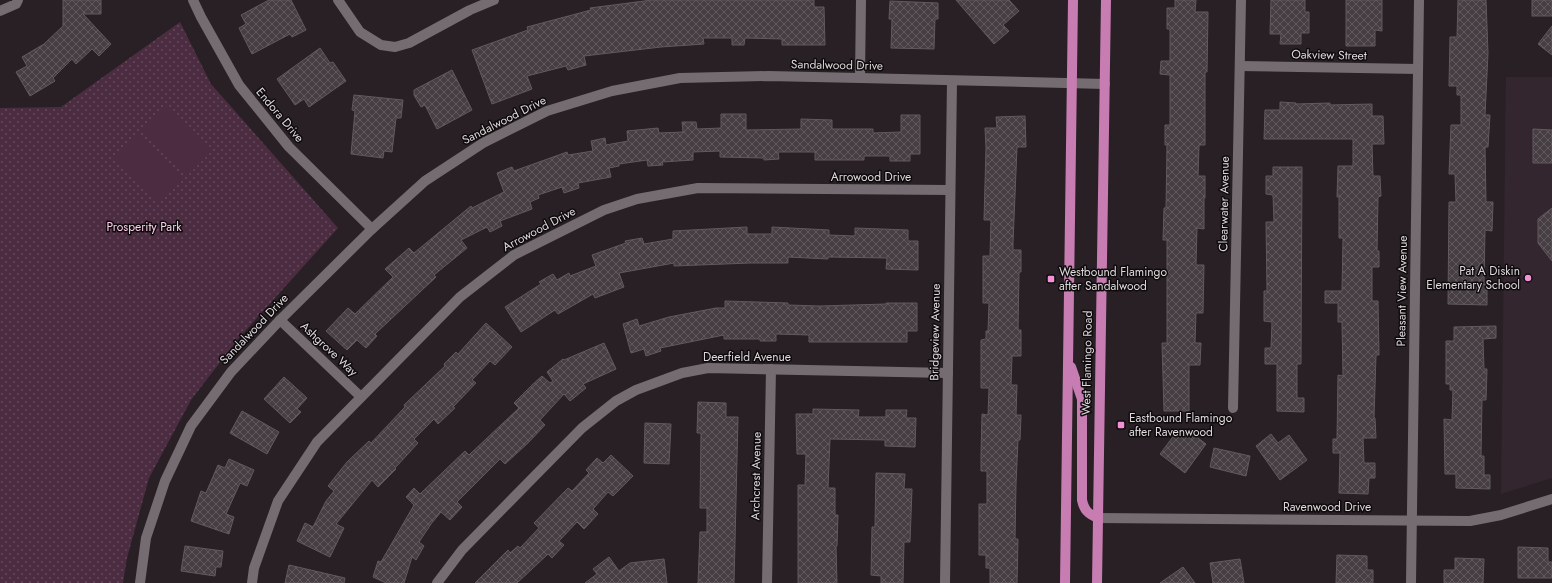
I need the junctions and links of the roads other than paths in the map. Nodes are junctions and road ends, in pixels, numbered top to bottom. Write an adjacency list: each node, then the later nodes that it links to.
1 (193, 0): 18 (street, Endora Drive)
2 (338, 0): 3 (street)
3 (494, 0)
4 (861, 0): 13 (street)
5 (1074, 0): 15 (main road, West Flamingo Road)
6 (1106, 0): 16 (main road, West Flamingo Road)
7 (1241, 0): 11 (street, Clearwater Avenue)
8 (1419, 0): 12 (street, Pleasant View Avenue)
9 (17, 2): 10 (street)
10 (0, 11)
11 (1240, 66): 12 (street, Oakview Street); 24 (street, Clearwater Avenue)
12 (1418, 70): 27 (street, Pleasant View Avenue)
13 (860, 78): 14 (street, Sandalwood Drive); 18 (street, Sandalwood Drive)
14 (952, 81): 15 (street, Sandalwood Drive); 17 (street, Bridgeview Avenue)
15 (1072, 84): 16 (street, Sandalwood Drive); 20 (main road, West Flamingo Road)
16 (1105, 84): 26 (main road, West Flamingo Road)
17 (950, 190): 22 (street, Bridgeview Avenue); 23 (street, Arrowood Drive)
18 (372, 229): 19 (street, Sandalwood Drive)
19 (280, 320): 23 (street, Ashgrove Way); 28 (street, Sandalwood Drive)
20 (1068, 360): 26 (main road); 33 (main road, West Flamingo Road)
21 (771, 369): 22 (street, Deerfield Avenue); 30 (street, Deerfield Avenue); 31 (street, Archcrest Avenue)
22 (948, 373): 32 (street, Bridgeview Avenue)
23 (361, 397): 29 (street, Arrowood Drive)
24 (1233, 408)
25 (1552, 499): 27 (street, Ravenwood Drive)
26 (1098, 518): 27 (street, Ravenwood Drive); 34 (main road, West Flamingo Road)
27 (1412, 521): 35 (street, Pleasant View Avenue)
28 (140, 583)
29 (252, 583)
30 (437, 583)
31 (767, 583)
32 (945, 583)
33 (1065, 583)
34 (1097, 583)
35 (1412, 583)

